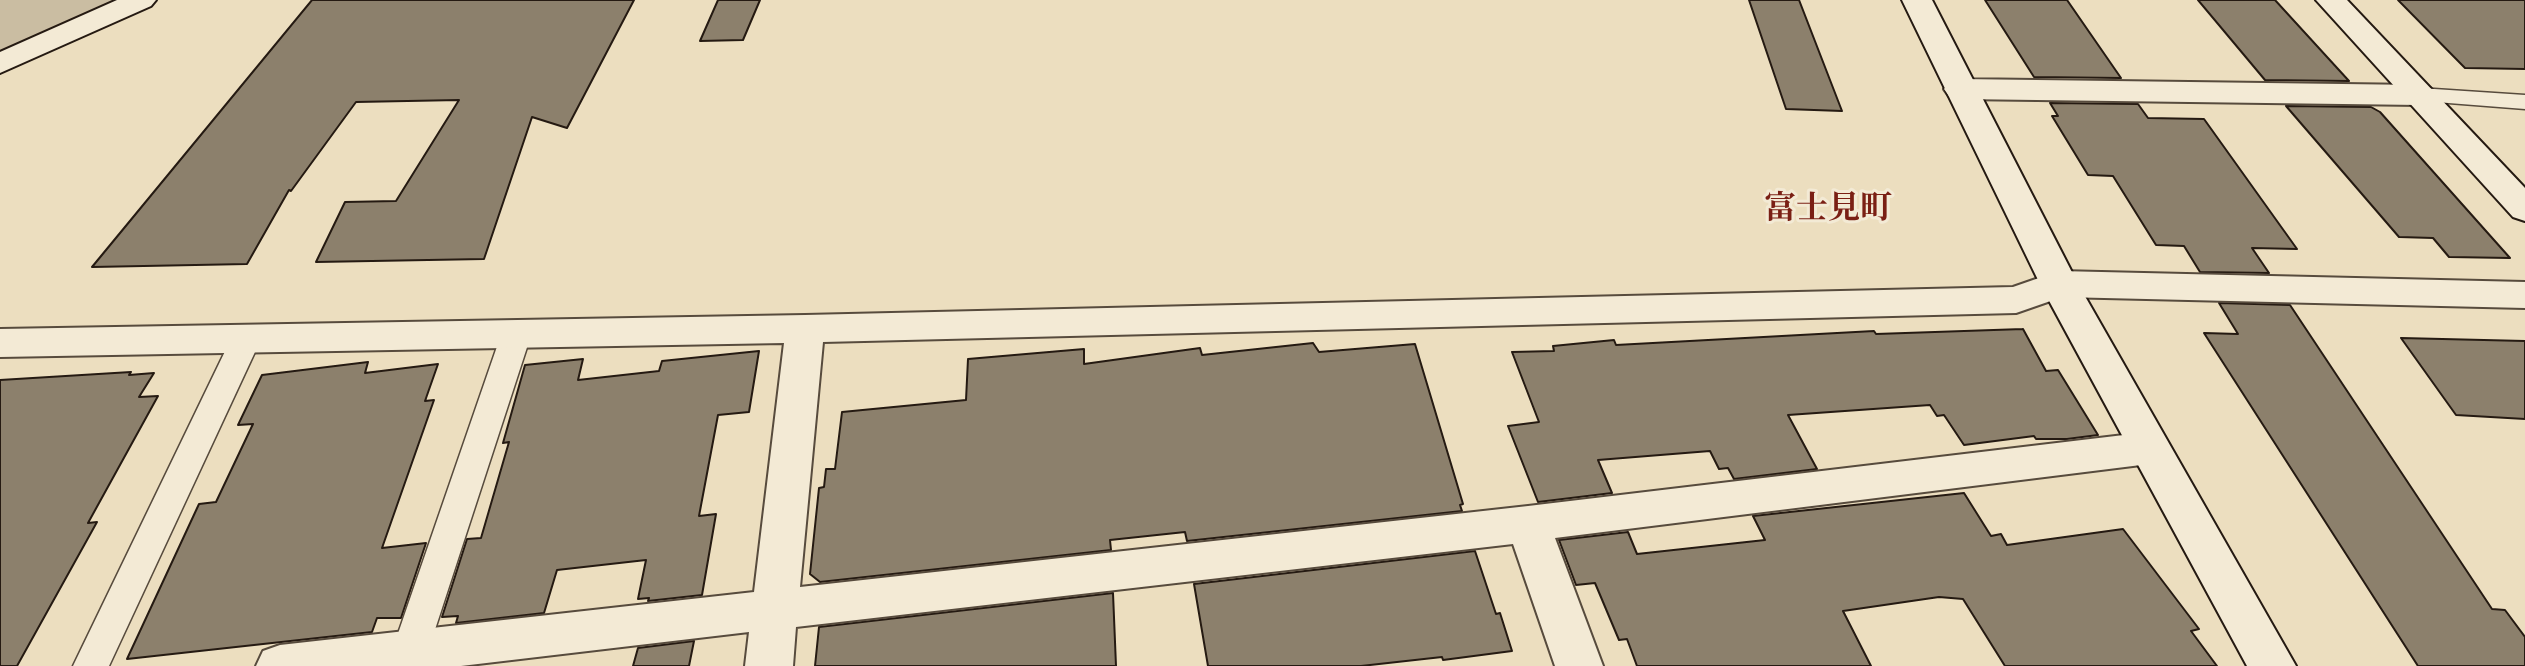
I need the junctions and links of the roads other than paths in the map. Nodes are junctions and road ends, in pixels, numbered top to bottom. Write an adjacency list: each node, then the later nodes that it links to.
1 (141, 0): 4 (street)
2 (1917, 0): 5 (street)
3 (2331, 0): 6 (street)
4 (0, 64)
5 (1960, 89): 6 (street); 9 (street)
6 (2419, 95): 7 (lane); 8 (street)
7 (2525, 102)
8 (2525, 209)
9 (2059, 284): 10 (street); 11 (street); 15 (street)
10 (2525, 295)
11 (806, 329): 12 (street); 17 (street)
12 (516, 335): 13 (street); 18 (lane)
13 (246, 339): 14 (street); 19 (lane)
14 (0, 343)
15 (2149, 448): 16 (street); 23 (street)
16 (1528, 524): 17 (street); 22 (street)
17 (776, 608): 18 (street); 21 (street)
18 (410, 651): 20 (street)
19 (92, 666)
20 (280, 666)
21 (769, 666)
22 (1578, 666)
23 (2272, 666)

